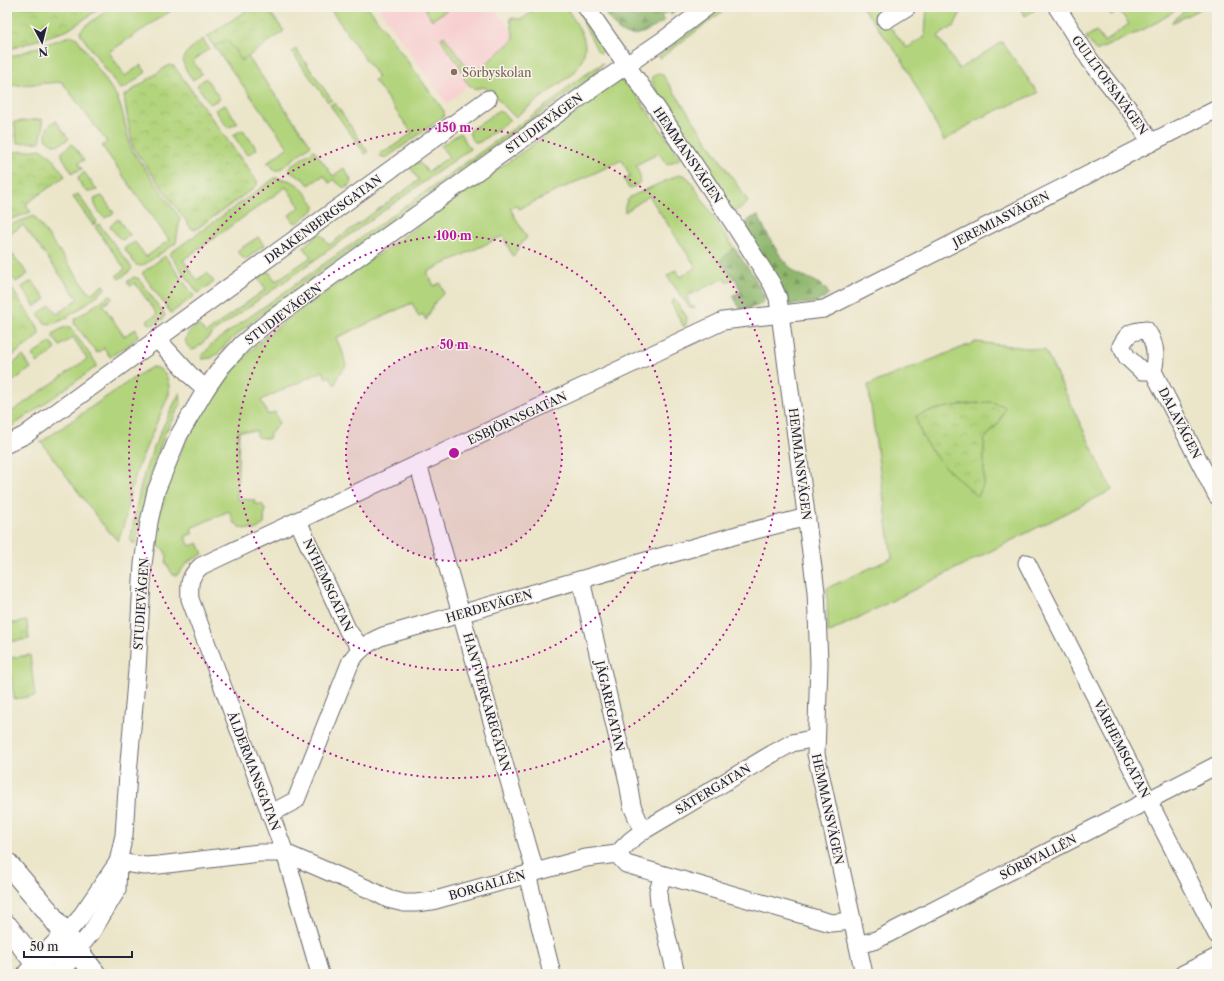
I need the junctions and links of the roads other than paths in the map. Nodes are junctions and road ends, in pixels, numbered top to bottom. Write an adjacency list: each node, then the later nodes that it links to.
1 (586, 7): 6 (street, HEMMANSVÄGEN)
2 (707, 7): 6 (street, STUDIEVÄGEN)
3 (907, 7): 5 (street)
4 (1057, 7): 9 (street, GULLTOFSAVÄGEN)
5 (886, 20)
6 (627, 66): 10 (street, HEMMANSVÄGEN); 13 (street, STUDIEVÄGEN)
7 (488, 99): 11 (street, DRAKENBERGSGATAN)
8 (1217, 109): 9 (street, JEREMIASVÄGEN)
9 (1151, 143): 10 (street, JEREMIASVÄGEN)
10 (780, 314): 15 (street, ESBJÖRNSGATAN); 17 (street, HEMMANSVÄGEN)
11 (157, 339): 13 (street); 14 (street, DRAKENBERGSGATAN)
12 (1153, 371): 16 (street, DALAVÄGEN)
13 (206, 388): 31 (street, STUDIEVÄGEN)
14 (7, 444)
15 (418, 464): 18 (street, ESBJÖRNSGATAN); 22 (street, HANTVERKAREGATAN)
16 (1217, 496)
17 (807, 517): 21 (street, HERDEVÄGEN); 24 (street, HEMMANSVÄGEN)
18 (298, 520): 20 (street, ESBJÖRNSGATAN); 23 (street, NYHEMSGATAN)
19 (1026, 563): 26 (street, VÅRHEMSGATAN)
20 (196, 571): 27 (street, ÅLDERMANSGATAN)
21 (581, 580): 22 (street, HERDEVÄGEN); 28 (street, JÄGAREGATAN)
22 (461, 614): 23 (street, HERDEVÄGEN); 33 (street, HANTVERKAREGATAN)
23 (361, 648): 27 (street, HERDEVÄGEN)
24 (816, 738): 28 (street, SÄTERGATAN); 35 (street, HEMMANSVÄGEN)
25 (1217, 765): 26 (street, SÖRBYALLÉN)
26 (1148, 800): 37 (street, VÅRHEMSGATAN); 39 (street, SÖRBYALLÉN)
27 (270, 814): 29 (street, ÅLDERMANSGATAN)
28 (643, 831): 30 (street, SÄTERGATAN)
29 (285, 853): 31 (street, BORGALLÉN); 33 (street, BORGALLÉN); 44 (street, ÅLDERMANSGATAN)
30 (617, 854): 33 (street, BORGALLÉN); 34 (street)
31 (118, 862): 38 (street, STUDIEVÄGEN)
32 (7, 863): 38 (main road)
33 (531, 872): 45 (street, HANTVERKAREGATAN)
34 (663, 875): 35 (street); 46 (street)
35 (852, 921): 39 (street, HEMMANSVÄGEN)
36 (7, 926): 41 (main road)
37 (1217, 935)
38 (71, 942): 41 (main road); 42 (main road, STUDIEVÄGEN); 43 (main road)
39 (858, 945): 47 (street, HEMMANSVÄGEN)
40 (1217, 957): 48 (street)
41 (36, 971)
42 (57, 974)
43 (95, 974)
44 (320, 974)
45 (552, 974)
46 (676, 974)
47 (864, 974)
48 (1183, 974)

